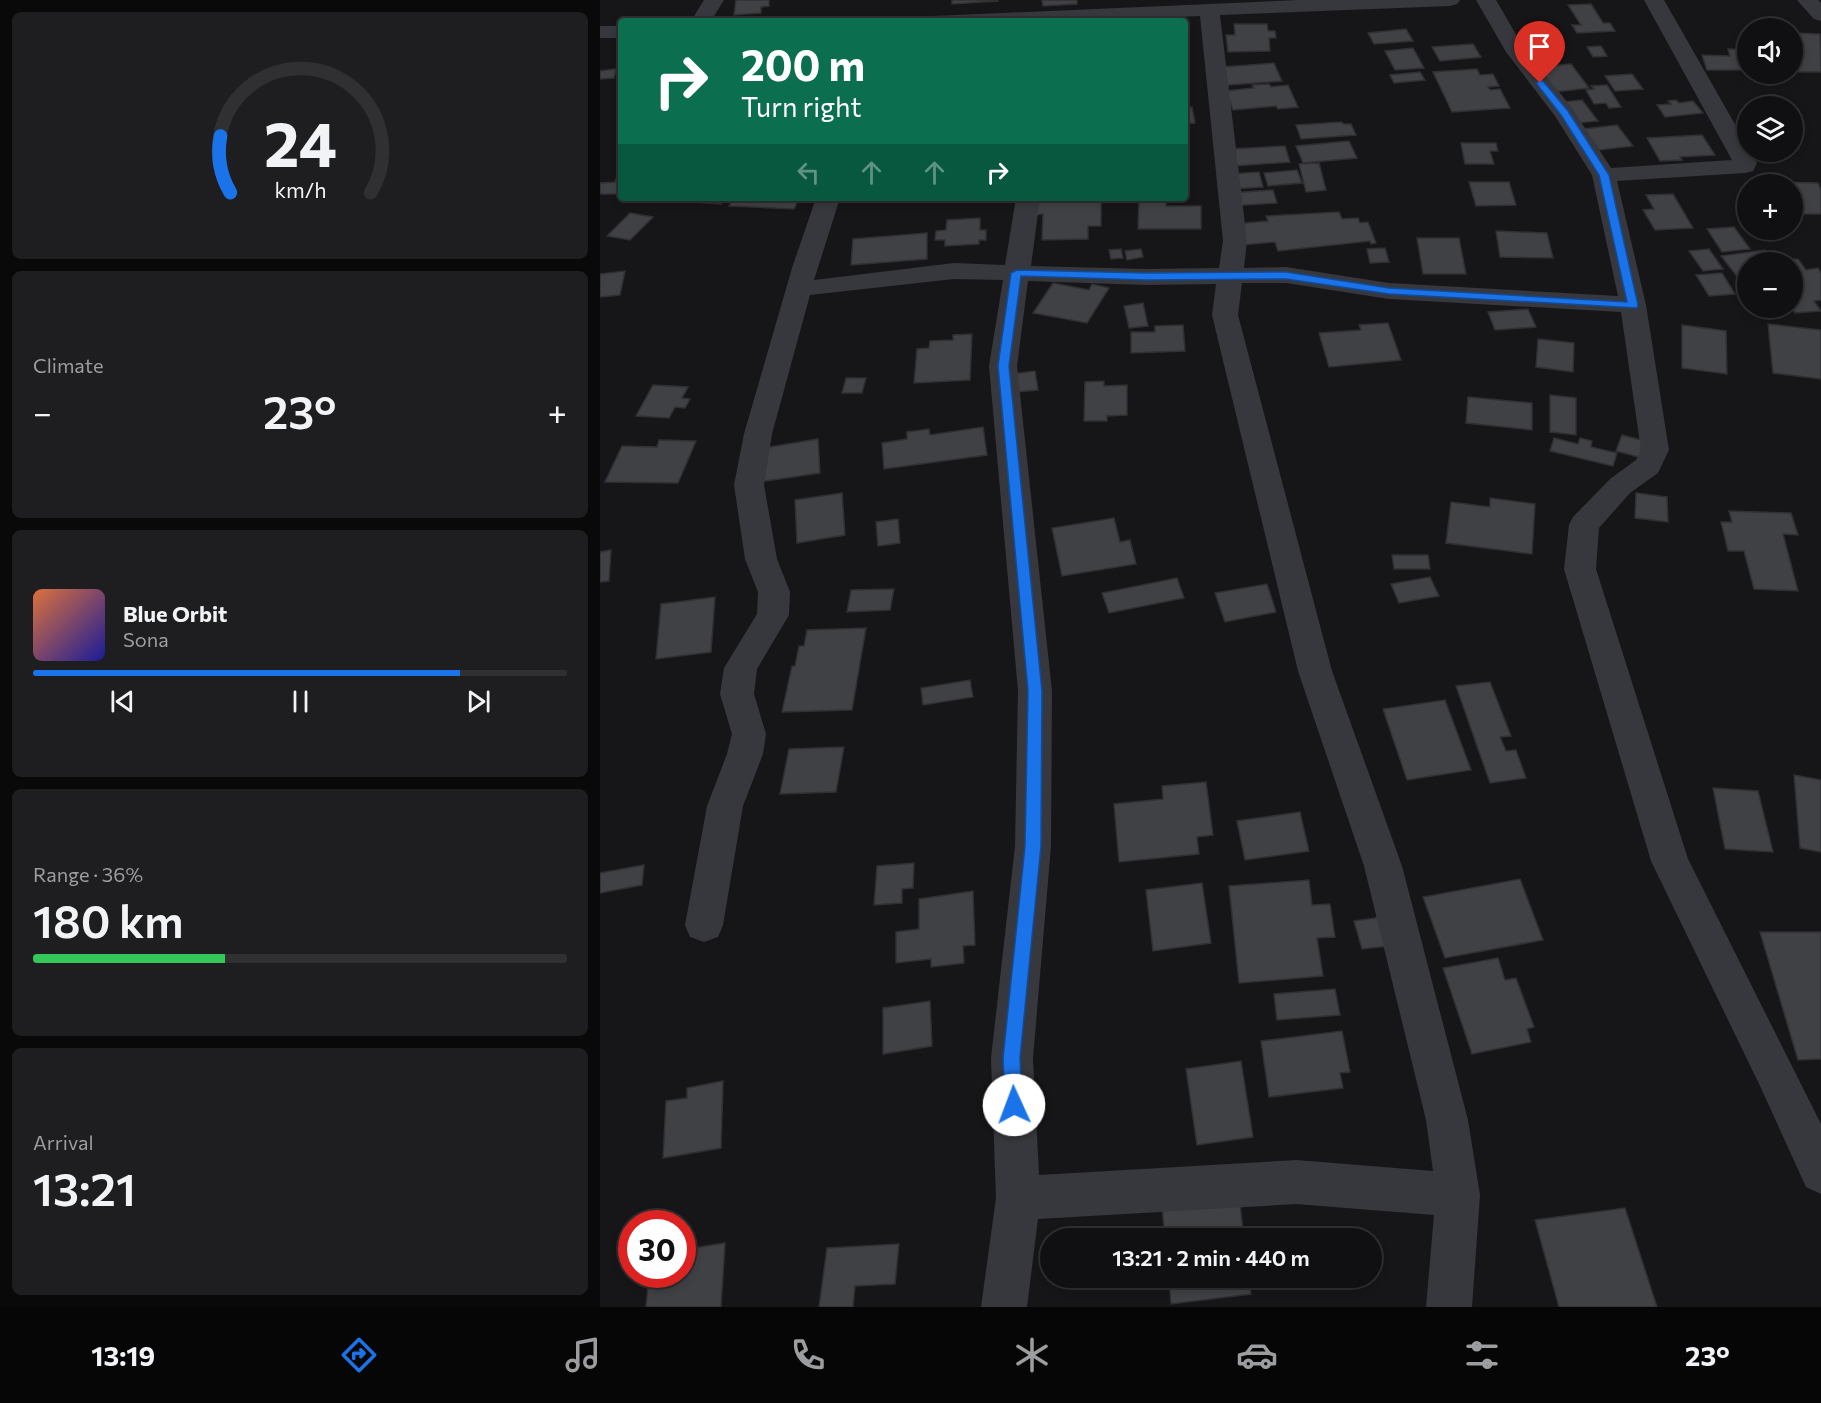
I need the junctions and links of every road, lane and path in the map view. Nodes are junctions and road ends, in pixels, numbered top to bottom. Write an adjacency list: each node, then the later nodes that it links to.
1 (714, 0): 9 (street)
2 (1450, 0): 7 (street)
3 (1486, 0): 13 (street)
4 (1654, 0): 13 (street)
5 (1807, 0): 8 (street)
6 (1169, 6): 7 (street); 10 (street)
7 (1209, 10): 17 (street)
8 (1821, 15)
9 (703, 18)
10 (1039, 18)
11 (600, 32): 12 (street)
12 (618, 32)
13 (1604, 175): 19 (street)
14 (827, 201): 18 (street)
15 (1028, 201): 16 (street)
16 (1017, 273): 17 (street); 18 (street); 23 (street)
17 (1230, 276): 19 (street); 22 (street)
18 (799, 289): 20 (street)
19 (1633, 305): 21 (street)
20 (704, 925)
21 (1821, 1172)
22 (1458, 1195): 23 (street); 25 (street)
23 (1018, 1198): 24 (street)
24 (1004, 1307)
25 (1449, 1307)

